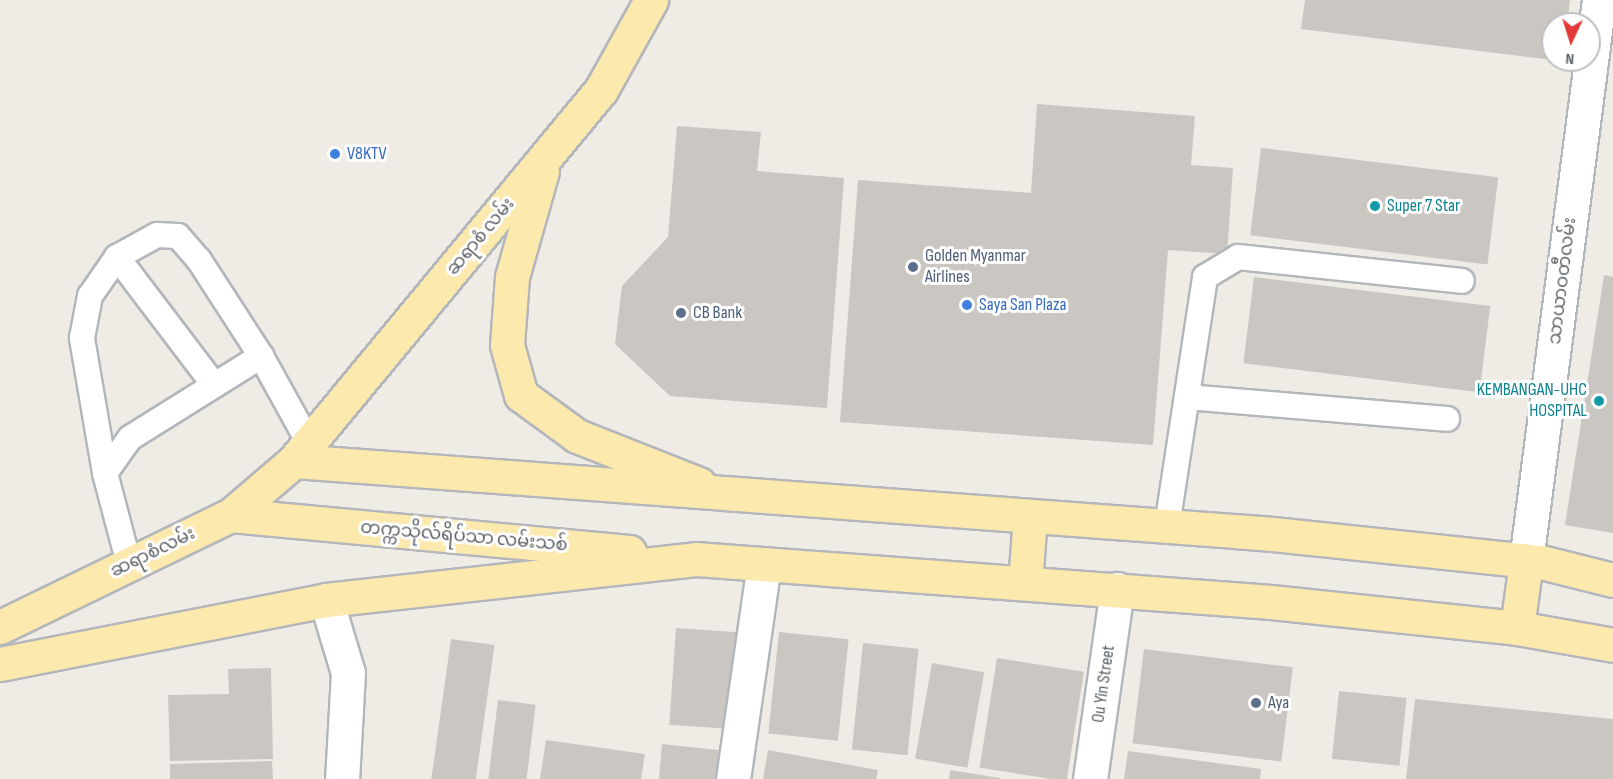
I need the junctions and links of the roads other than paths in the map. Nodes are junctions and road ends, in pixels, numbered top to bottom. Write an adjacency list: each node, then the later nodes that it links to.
1 (1599, 0): 17 (street, သာယာဝတီလမ်း)
2 (642, 3): 3 (main road, ဆရာစံ လမ်း)
3 (545, 160): 10 (main road, ဆရာစံ လမ်း); 12 (main road)
4 (117, 257): 6 (lane); 7 (lane); 11 (lane)
5 (1462, 281): 8 (lane)
6 (261, 356): 7 (lane); 10 (lane)
7 (214, 385): 11 (lane)
8 (1187, 397): 9 (lane); 15 (lane)
9 (1447, 419)
10 (302, 452): 12 (main road); 13 (main road, ဆရာစံလမ်း)
11 (105, 473): 18 (lane)
12 (732, 496): 14 (main road)
13 (231, 515): 16 (main road, တက္ကသိုလ်ရိပ်သာ လမ်းသစ်); 18 (main road, ဆရာစံလမ်း)
14 (1030, 516): 15 (main road); 21 (main road)
15 (1167, 526): 17 (main road)
16 (696, 559): 19 (main road); 23 (main road)
17 (1526, 561): 20 (main road); 25 (main road)
18 (129, 564): 24 (main road, ဆရာစံလမ်း)
19 (764, 564): 21 (main road); 29 (street)
20 (1613, 580)
21 (1025, 582): 22 (main road)
22 (1117, 589): 25 (main road); 30 (street, Ou Yin Street)
23 (326, 600): 27 (main road); 28 (street)
24 (0, 627)
25 (1517, 628): 26 (main road)
26 (1613, 645)
27 (0, 664)
28 (342, 779)
29 (733, 779)
30 (1090, 779)

